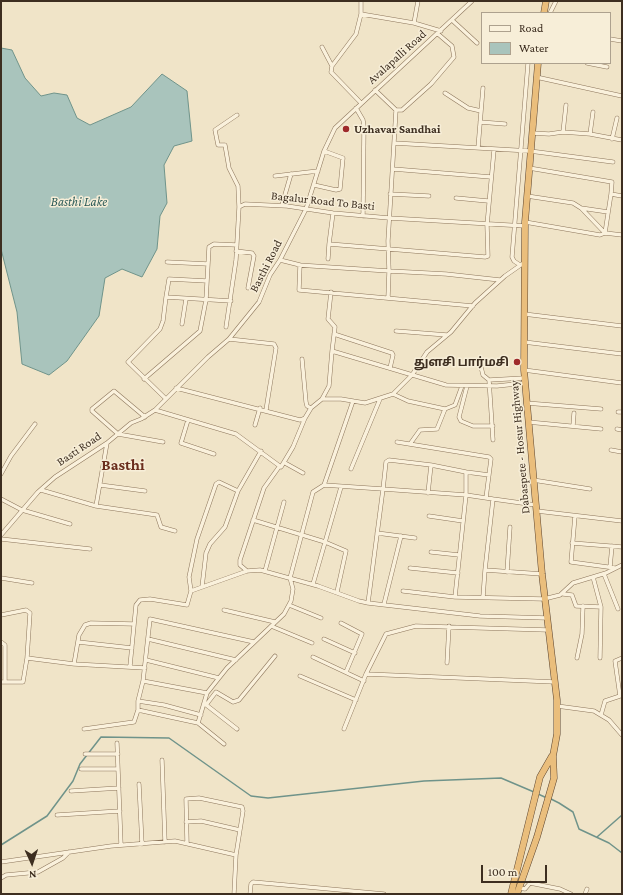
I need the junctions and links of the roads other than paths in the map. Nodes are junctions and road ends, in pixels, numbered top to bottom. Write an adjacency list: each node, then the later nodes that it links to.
1 (361, 1): 8 (street)
2 (418, 1): 10 (street)
3 (472, 1): 9 (street, Avalapalli Road)
4 (546, 1): 6 (highway)
5 (556, 1): 7 (street)
6 (544, 12)
7 (550, 12)
8 (361, 14): 10 (street); 19 (street)
9 (453, 21): 11 (street, Avalapalli Road); 14 (street)
10 (414, 23): 11 (street)
11 (439, 32): 23 (street, Avalapalli Road); 29 (street)
12 (611, 39): 13 (street)
13 (622, 42)
14 (477, 43)
15 (322, 47): 19 (street)
16 (528, 64): 45 (street)
17 (538, 64): 21 (highway, Dabaspete - Hosur Highway)
18 (592, 64): 20 (street)
19 (332, 66): 26 (street)
20 (607, 67)
21 (536, 77): 25 (street); 38 (highway, Dabaspete - Hosur Highway)
22 (483, 88): 30 (street)
23 (375, 90): 26 (street, Avalapalli Road); 29 (street)
24 (445, 93): 30 (street)
25 (622, 96)
26 (361, 103): 28 (street, Avalapalli Road)
27 (566, 105): 37 (street)
28 (356, 108): 36 (street, Avalapalli Road); 69 (street)
29 (396, 110): 42 (street)
30 (481, 111): 34 (street)
31 (593, 112): 39 (street)
32 (237, 115): 64 (street)
33 (617, 118): 40 (street)
34 (480, 122): 35 (street); 43 (street)
35 (505, 124)
36 (335, 128): 46 (street, Basthi Road)
37 (563, 132): 38 (street); 39 (street)
38 (532, 133): 47 (highway, Dabaspete - Hosur Highway)
39 (590, 134): 40 (street)
40 (612, 139): 41 (street)
41 (622, 140)
42 (394, 143): 43 (street); 50 (street)
43 (478, 148): 44 (street)
44 (494, 150): 45 (street); 54 (street)
45 (520, 150): 47 (street); 73 (street)
46 (324, 151): 51 (street, Basthi Road); 55 (street)
47 (530, 151): 48 (street); 49 (highway, Dabaspete - Hosur Highway)
48 (613, 162)
49 (529, 168): 57 (street); 59 (highway, Dabaspete - Hosur Highway)
50 (393, 169): 54 (street); 56 (street)
51 (318, 171): 52 (street); 55 (street, Basthi Road)
52 (291, 174): 53 (street); 63 (street)
53 (275, 176)
54 (491, 177): 62 (street)
55 (314, 185): 66 (street, Basthi Road)
56 (390, 194): 58 (street); 70 (street)
57 (611, 194): 60 (street); 67 (street)
58 (429, 196)
59 (527, 196): 65 (street); 71 (highway, Dabaspete - Hosur Highway)
60 (622, 196)
61 (456, 198): 62 (street)
62 (488, 201): 72 (street)
63 (282, 205): 64 (street, Bagalur Road To Basti); 66 (street, Bagalur Road To Basti)
64 (239, 207): 77 (street)
65 (581, 208): 67 (street); 74 (street)
66 (306, 209): 68 (street, Bagalur Road To Basti); 81 (street, Basthi Road)
67 (608, 212): 74 (street)
68 (333, 213): 69 (street, Bagalur Road To Basti); 76 (street)
69 (363, 216): 70 (street, Bagalur Road To Basti)
70 (389, 218): 72 (street, Bagalur Road To Basti); 78 (street)
71 (525, 224): 73 (street, Bagalur Road To Basti); 74 (street, Bagalur Road To Basti); 83 (highway, Dabaspete - Hosur Highway)
72 (487, 225): 73 (street, Bagalur Road To Basti); 78 (street)
73 (514, 226): 83 (street)
74 (605, 233): 75 (street, Bagalur Road To Basti)
75 (622, 235)
76 (329, 244): 78 (street); 80 (street)
77 (236, 245): 79 (street); 84 (street)
78 (388, 248): 86 (street)
79 (236, 251): 89 (street); 95 (street)
80 (328, 259)
81 (280, 260): 85 (street); 104 (street, Basthi Road)
82 (167, 262): 84 (street)
83 (522, 263): 87 (street); 97 (highway, Dabaspete - Hosur Highway)
84 (208, 264): 88 (street)
85 (298, 265): 86 (street); 90 (street)
86 (388, 271): 87 (street); 92 (street)
87 (500, 280): 96 (street)
88 (207, 281): 91 (street); 94 (street)
89 (248, 288)
90 (331, 292): 92 (street); 102 (street)
91 (166, 297): 93 (street); 113 (street)
92 (388, 298): 96 (street)
93 (186, 299): 94 (street); 98 (street)
94 (206, 300): 95 (street); 113 (street)
95 (231, 301): 100 (street)
96 (473, 306): 103 (street)
97 (524, 314): 99 (street); 105 (highway, Dabaspete - Hosur Highway)
98 (182, 324)
99 (622, 326)
100 (226, 327)
101 (396, 331): 103 (street)
102 (334, 334): 106 (street); 110 (street)
103 (447, 335): 112 (street)
104 (230, 339): 120 (street, Basthi Road); 132 (street)
105 (523, 342): 107 (street); 111 (highway, Dabaspete - Hosur Highway)
106 (332, 351): 110 (street); 124 (street)
107 (622, 354)
108 (302, 359): 128 (street)
109 (480, 367): 114 (street)
110 (390, 368): 112 (street)
111 (524, 370): 115 (highway, Dabaspete - Hosur Highway); 116 (street)
112 (412, 375): 117 (street); 121 (street)
113 (144, 379): 122 (street)
114 (489, 380): 115 (street); 119 (street)
115 (524, 380): 119 (street); 126 (highway, Dabaspete - Hosur Highway)
116 (622, 382)
117 (462, 386): 118 (street); 129 (street)
118 (467, 386): 119 (street); 140 (street)
119 (490, 386): 140 (street)
120 (176, 388): 122 (street, Basti Road); 127 (street)
121 (393, 394): 123 (street); 129 (street)
122 (165, 398): 131 (street, Basti Road)
123 (380, 398): 125 (street); 158 (street)
124 (322, 399): 125 (street); 128 (street)
125 (353, 400): 165 (street)
126 (526, 403): 130 (street); 137 (highway, Dabaspete - Hosur Highway)
127 (260, 408): 132 (street); 139 (street)
128 (311, 408): 135 (street)
129 (445, 409): 150 (street)
130 (601, 409)
131 (155, 410): 134 (street, Basti Road); 136 (street)
132 (266, 410): 135 (street)
133 (574, 413): 141 (street)
134 (145, 417): 145 (street, Basti Road); 145 (street)
135 (305, 418): 155 (street)
136 (188, 420): 152 (street); 154 (street)
137 (528, 422): 141 (street); 163 (highway, Dabaspete - Hosur Highway)
138 (35, 424): 161 (street)
139 (254, 425)
140 (492, 426): 146 (street)
141 (573, 426): 142 (street)
142 (601, 429)
143 (617, 429): 144 (street)
144 (622, 430)
145 (118, 434): 147 (street); 149 (street, Basti Road)
146 (494, 440)
147 (163, 442)
148 (397, 442): 150 (street)
149 (107, 443): 164 (street); 169 (street, Basti Road)
150 (410, 444): 162 (street)
151 (611, 450): 153 (street)
152 (261, 452): 157 (street); 171 (street)
153 (622, 452)
154 (214, 454)
155 (285, 463): 157 (street); 160 (street)
156 (431, 465): 159 (street); 167 (street); 172 (street)
157 (279, 467): 183 (street)
158 (351, 469)
159 (466, 472): 162 (street); 173 (street)
160 (303, 473)
161 (1, 474)
162 (489, 475): 174 (street)
163 (533, 480): 168 (street); 179 (highway, Dabaspete - Hosur Highway)
164 (100, 485): 170 (street); 178 (street)
165 (324, 485): 166 (street); 192 (street)
166 (341, 487): 167 (street); 196 (street)
167 (383, 489): 172 (street); 190 (street)
168 (590, 489)
169 (41, 490): 178 (street); 180 (street, Basti Road)
170 (145, 491)
171 (238, 491): 219 (street); 220 (street)
172 (428, 493): 173 (street)
173 (466, 495): 174 (street); 184 (street)
174 (486, 498): 176 (street)
175 (1, 499): 180 (street)
176 (493, 499): 179 (street); 207 (street)
177 (284, 502): 188 (street)
178 (96, 506): 189 (street)
179 (536, 508): 182 (street); 212 (highway, Dabaspete - Hosur Highway)
180 (22, 510): 186 (street); 191 (street, Basti Road)
181 (429, 516): 184 (street)
182 (575, 516): 185 (street); 197 (street)
183 (253, 520): 188 (street); 208 (street)
184 (463, 521): 202 (street)
185 (622, 521)
186 (70, 524)
187 (510, 527): 210 (street)
188 (276, 528): 192 (street); 209 (street)
189 (176, 531)
190 (377, 533): 193 (street); 227 (street)
191 (1, 534)
192 (301, 535): 196 (street); 216 (street)
193 (401, 536): 194 (street); 228 (street)
194 (415, 538)
195 (1, 539): 200 (street)
196 (325, 542): 218 (street); 222 (street)
197 (572, 543): 198 (street); 204 (street)
198 (612, 546): 199 (street); 204 (street)
199 (622, 547)
200 (90, 549)
201 (431, 552): 202 (street)
202 (459, 556): 211 (street)
203 (622, 565): 206 (street)
204 (610, 567): 206 (street)
205 (410, 568): 211 (street)
206 (616, 568): 213 (street)
207 (485, 570): 210 (street); 225 (street)
208 (247, 571): 209 (street); 219 (street)
209 (265, 571): 216 (street)
210 (508, 572): 212 (street)
211 (458, 573): 224 (street)
212 (542, 574): 226 (highway, Dabaspete - Hosur Highway)
213 (604, 574): 214 (street); 232 (street)
214 (593, 577): 223 (street); 231 (street)
215 (1, 578): 217 (street)
216 (290, 578): 218 (street); 229 (street)
217 (32, 583)
218 (313, 584): 222 (street)
219 (202, 587): 220 (street)
220 (191, 591): 239 (street)
221 (403, 591): 224 (street)
222 (337, 592): 227 (street)
223 (563, 594): 226 (street); 230 (street)
224 (456, 597): 225 (street)
225 (483, 598): 226 (street)
226 (544, 598): 236 (highway, Dabaspete - Hosur Highway)
227 (368, 603): 228 (street)
228 (384, 604): 236 (street)
229 (289, 605): 235 (street); 237 (street)
230 (583, 606): 231 (street); 254 (street)
231 (601, 607): 255 (street)
232 (618, 609)
233 (224, 610): 237 (street)
234 (1, 615): 253 (street)
235 (320, 618)
236 (547, 618): 242 (highway, Dabaspete - Hosur Highway)
237 (276, 622): 240 (street)
238 (341, 622): 250 (street)
239 (134, 624): 246 (street); 249 (street)
240 (271, 626): 247 (street); 248 (street)
241 (449, 626): 242 (street); 259 (street); 264 (street)
242 (548, 630): 271 (highway, Dabaspete - Hosur Highway)
243 (148, 638): 247 (street); 257 (street); 258 (street)
244 (324, 640): 250 (street)
245 (1, 642): 270 (street)
246 (78, 642): 249 (street); 260 (street)
247 (254, 642): 258 (street)
248 (312, 643)
249 (132, 648): 261 (street)
250 (355, 653): 263 (street)
251 (275, 656): 276 (street)
252 (313, 657): 263 (street)
253 (28, 658): 260 (street); 270 (street)
254 (577, 658)
255 (600, 658)
256 (622, 658): 267 (street)
257 (146, 660): 262 (street); 266 (street)
258 (236, 660): 266 (street)
259 (447, 663)
260 (74, 664): 261 (street)
261 (130, 666): 262 (street)
262 (145, 668): 268 (street)
263 (346, 672): 269 (street)
264 (366, 674): 269 (street); 271 (street)
265 (300, 676): 274 (street)
266 (219, 678): 272 (street)
267 (620, 678): 273 (street)
268 (143, 681): 272 (street); 275 (street)
269 (364, 681): 274 (street)
270 (3, 682)
271 (555, 682): 277 (highway, Dabaspete - Hosur Highway)
272 (207, 693): 276 (street)
273 (621, 696): 280 (street)
274 (356, 700): 284 (street)
275 (138, 701): 278 (street); 279 (street)
276 (205, 705): 279 (street); 283 (street)
277 (557, 706): 280 (street); 290 (highway, Dabaspete - Hosur Highway)
278 (138, 710): 281 (street); 282 (street)
279 (201, 715): 281 (street)
280 (601, 715): 285 (street)
281 (198, 723): 287 (street)
282 (84, 729)
283 (237, 729)
284 (344, 729)
285 (622, 735)
286 (117, 743): 289 (street)
287 (224, 744)
288 (85, 754): 289 (street)
289 (118, 754): 293 (street)
290 (552, 756): 305 (highway, Dabaspete - Hosur Highway); 306 (highway, Dabaspete - Hosur Highway)
291 (162, 760): 301 (street)
292 (81, 769): 293 (street)
293 (118, 769): 295 (street)
294 (139, 784): 303 (street)
295 (119, 788): 296 (street); 297 (street)
296 (71, 791)
297 (120, 811): 298 (street); 304 (street)
298 (56, 815)
299 (186, 822): 300 (street); 300 (street); 302 (street)
300 (240, 830): 308 (street)
301 (165, 842): 302 (street); 303 (street)
302 (187, 843): 308 (street)
303 (142, 844): 304 (street)
304 (121, 845): 307 (street)
305 (524, 847): 306 (highway); 316 (highway, Dabaspete - Hosur Highway)
306 (532, 849): 312 (highway, Dabaspete - Hosur Highway)
307 (70, 851): 309 (street); 310 (street)
308 (236, 854): 313 (street)
309 (1, 862)
310 (1, 878)
311 (587, 889): 318 (street)
312 (518, 891): 317 (street)
313 (234, 894)
314 (250, 894): 315 (street)
315 (384, 894)
316 (511, 894)
317 (571, 894)
318 (585, 894)

